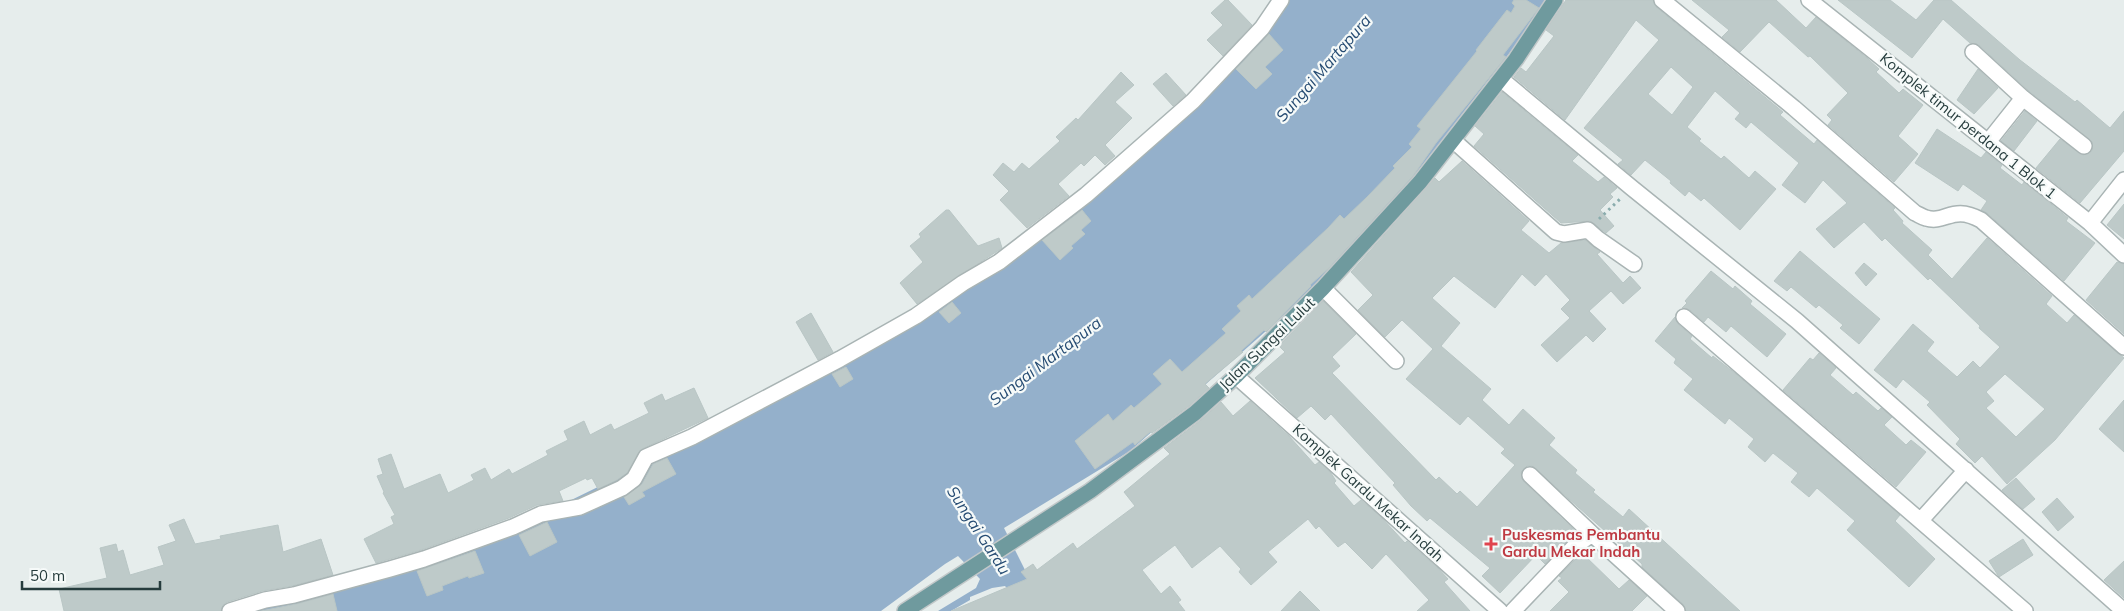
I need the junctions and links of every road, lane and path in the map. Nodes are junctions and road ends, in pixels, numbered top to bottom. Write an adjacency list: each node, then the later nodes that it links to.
1 (1281, 0): 26 (street)
2 (1555, 0): 6 (main road, Jalan Sungai Lulut)
3 (1662, 0): 19 (street)
4 (1809, 0): 9 (street, Komplek timur perdana 1 Blok 1)
5 (1973, 52): 7 (street)
6 (1501, 79): 8 (main road, Jalan Sungai Lulut); 12 (street)
7 (2023, 98): 9 (street); 10 (street)
8 (1454, 141): 14 (street); 17 (main road, Jalan Sungai Lulut)
9 (1988, 142): 13 (street, Komplek timur perdana 1 Blok 1)
10 (2084, 146)
11 (2124, 180): 13 (street)
12 (1632, 188): 14 (path); 22 (street)
13 (2090, 223): 15 (street, Komplek timur perdana 1 Blok 1)
14 (1588, 230): 16 (street)
15 (2124, 255)
16 (1634, 264)
17 (1323, 288): 20 (street); 21 (main road, Jalan Sungai Lulut)
18 (1684, 316): 24 (street)
19 (2124, 347)
20 (1396, 361)
21 (1236, 376): 27 (main road, Jalan Sungai Lulut); 28 (street, Komplek Gardu Mekar Indah)
22 (1966, 470): 24 (street); 32 (street)
23 (1530, 475): 25 (street)
24 (1921, 520): 31 (street)
25 (1592, 534): 29 (street); 30 (street)
26 (230, 611)
27 (905, 611)
28 (1500, 611)
29 (1513, 611)
30 (1677, 611)
31 (2025, 611)
32 (2124, 611)

